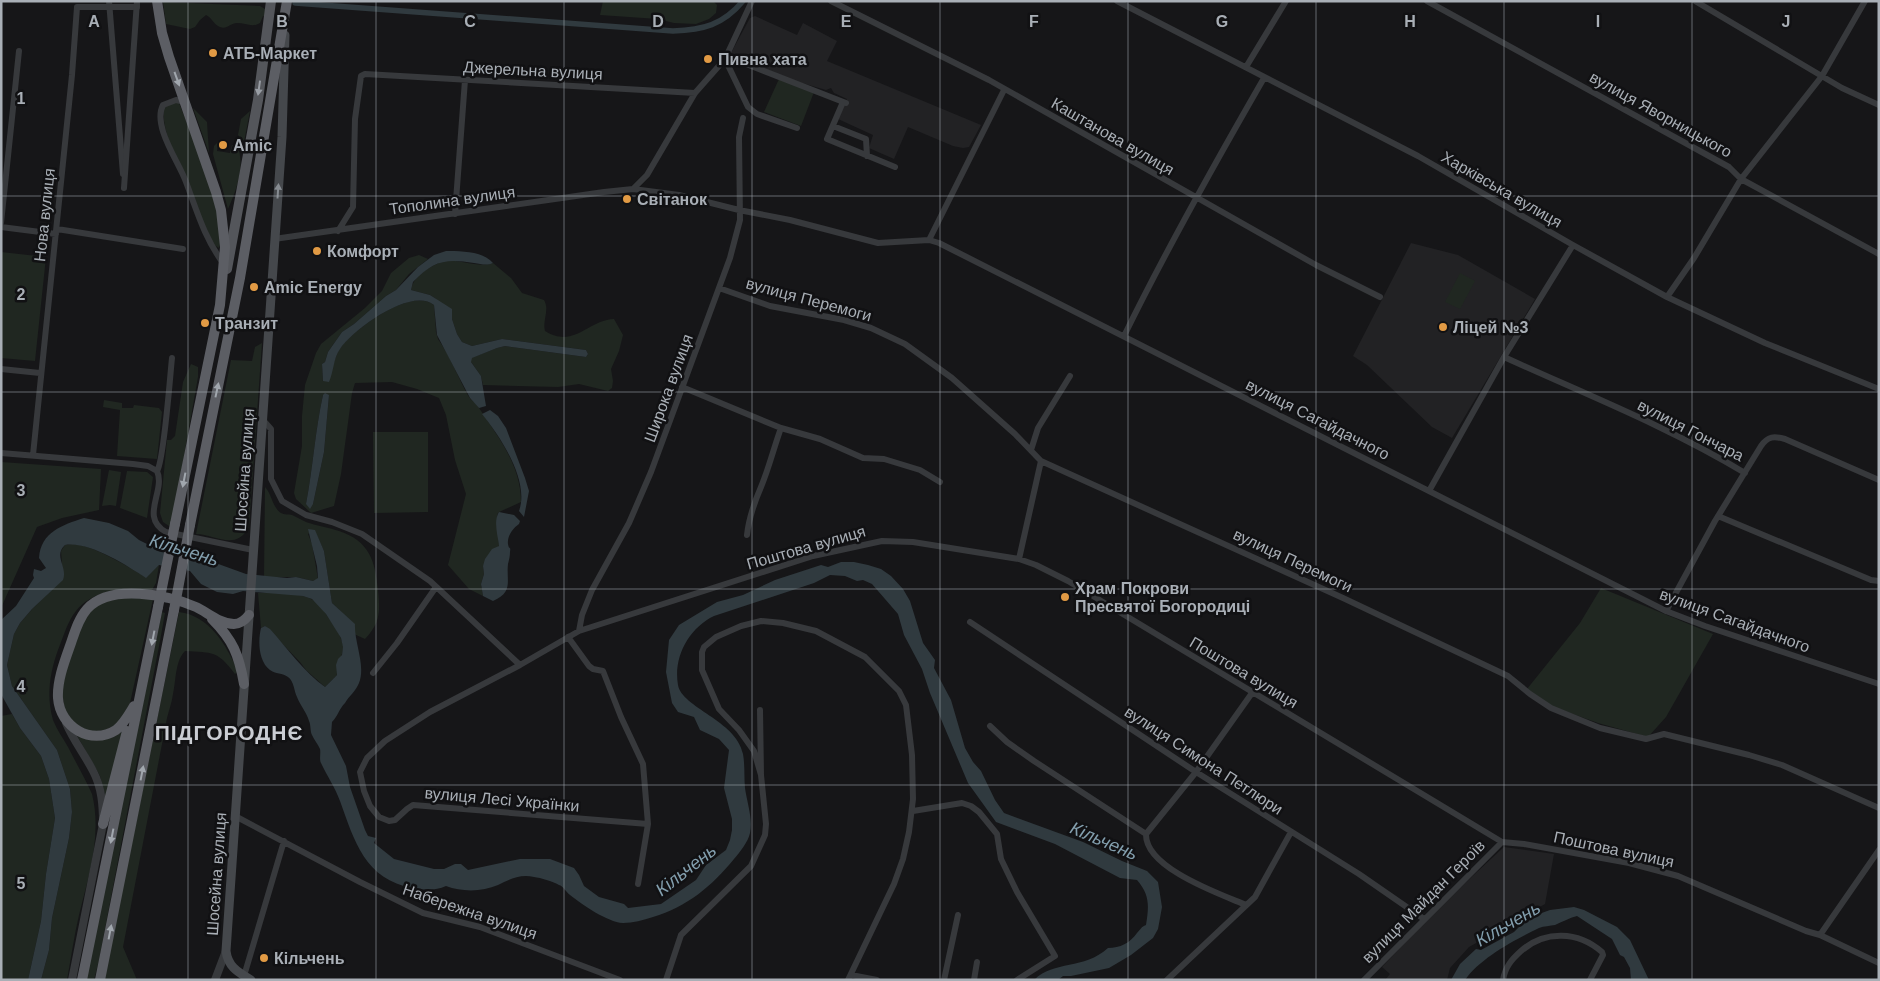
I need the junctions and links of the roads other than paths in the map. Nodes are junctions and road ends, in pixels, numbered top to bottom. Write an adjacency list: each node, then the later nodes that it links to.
1 (109, 1): 2 (street, bridge)
2 (138, 1): 36 (street, Нова вулиця)
3 (752, 1): 15 (street)
4 (831, 1): 20 (street, Каштанова вулиця)
5 (1116, 1): 16 (street, Харківська вулиця)
6 (1286, 1): 16 (street)
7 (1426, 1): 29 (street, вулиця Яворницького)
8 (1695, 1): 17 (street)
9 (1865, 1): 17 (street)
10 (157, 2): 22 (highway, one-way to 22)
11 (271, 3): 46 (main road, one-way to 46)
12 (287, 4): 13 (highway)
13 (285, 20): 37 (main road, Шосейна вулиця, one-way to 13); 112 (highway, one-way to 13, bridge)
14 (19, 51): 34 (street)
15 (725, 59): 21 (street); 25 (street); 26 (street)
16 (1246, 67): 18 (street, Харківська вулиця)
17 (1822, 76): 23 (street); 29 (street)
18 (1264, 78): 31 (street); 39 (street, Харківська вулиця)
19 (465, 80): 21 (street, Джерельна вулиця); 33 (street); 35 (street, Джерельна вулиця)
20 (1004, 90): 31 (street, Каштанова вулиця); 38 (street)
21 (695, 93): 30 (street)
22 (186, 103): 42 (highway); 42 (street)
23 (1879, 105)
24 (743, 118): 32 (street, Широка вулиця)
25 (833, 126): 27 (street); 27 (street)
26 (797, 128)
27 (867, 156): 28 (street)
28 (895, 167)
29 (1741, 179): 41 (street, вулиця Яворницького); 45 (street)
30 (633, 189): 32 (street); 33 (street, Тополина вулиця)
31 (1195, 198): 44 (street, Каштанова вулиця); 47 (street)
32 (739, 210): 38 (street, вулиця Сагайдачного); 43 (street, Широка вулиця)
33 (455, 214): 35 (street, Тополина вулиця)
34 (1, 225): 36 (street)
35 (338, 231): 37 (street, Тополина вулиця)
36 (56, 232): 40 (street); 51 (street, Нова вулиця)
37 (274, 239): 55 (main road, Шосейна вулиця)
38 (929, 240): 47 (street, вулиця Сагайдачного)
39 (1573, 245): 45 (street, Харківська вулиця); 48 (street)
40 (183, 248)
41 (1879, 254)
42 (223, 263): 46 (highway)
43 (719, 288): 53 (street, Широка вулиця); 57 (street, вулиця Перемоги)
44 (1380, 297)
45 (1667, 297): 54 (street, Харківська вулиця)
46 (220, 305): 79 (highway, one-way to 79, bridge)
47 (1124, 336): 65 (street, вулиця Сагайдачного)
48 (1504, 357): 62 (street, вулиця Гончара); 65 (street)
49 (172, 358): 61 (street)
50 (1, 369): 51 (street)
51 (40, 373): 59 (street, Нова вулиця)
52 (1070, 376): 57 (street)
53 (682, 387): 56 (street); 76 (street, Широка вулиця)
54 (1879, 389)
55 (263, 420): 68 (main road, Шосейна вулиця); 71 (street)
56 (781, 428): 64 (street); 67 (street)
57 (1031, 450): 60 (street, вулиця Перемоги)
58 (1, 453): 59 (street)
59 (33, 455): 61 (street)
60 (1041, 461): 69 (street); 90 (street, вулиця Перемоги)
61 (157, 471): 68 (street)
62 (1745, 473): 63 (street, вулиця Гончара); 66 (street)
63 (1879, 480)
64 (940, 482)
65 (1430, 491): 74 (street, вулиця Сагайдачного)
66 (1718, 516): 70 (street); 74 (street)
67 (747, 535)
68 (253, 550): 72 (main road, Шосейна вулиця)
69 (1019, 559): 76 (street, Поштова вулиця); 83 (street, Поштова вулиця)
70 (1879, 581)
71 (436, 587): 78 (street); 80 (street)
72 (250, 609): 73 (highway); 81 (main road, Шосейна вулиця)
73 (202, 610): 81 (highway); 86 (highway)
74 (1666, 611): 82 (street, вулиця Сагайдачного)
75 (970, 622): 88 (street, вулиця Симона Петлюри)
76 (579, 632): 77 (street)
77 (568, 637): 78 (street); 94 (street)
78 (520, 665): 94 (street, вулиця Лесі Українки)
79 (147, 668): 84 (highway); 111 (highway, one-way to 111)
80 (373, 673)
81 (244, 684): 92 (main road, Шосейна вулиця)
82 (1879, 684)
83 (1252, 693): 88 (street); 98 (street, Поштова вулиця)
84 (134, 706): 86 (highway); 93 (highway)
85 (760, 710): 89 (street)
86 (63, 717): 93 (street)
87 (990, 726): 96 (street)
88 (1196, 772): 95 (street, вулиця Симона Петлюри); 96 (street)
89 (761, 775): 91 (street); 115 (street)
90 (1879, 808)
91 (913, 811): 109 (street); 119 (street)
92 (234, 816): 97 (street, Набережна вулиця); 105 (main road, Шосейна вулиця)
93 (103, 824): 110 (street)
94 (648, 824): 100 (street)
95 (1291, 832): 101 (street); 103 (street, вулиця Симона Петлюри)
96 (1146, 834): 101 (street)
97 (284, 841): 108 (street); 114 (street, Набережна вулиця)
98 (1502, 842): 103 (street, вулиця Майдан Героїв); 104 (street, Поштова вулиця)
99 (1879, 850): 104 (street)
100 (638, 884)
101 (1246, 906): 120 (street)
102 (958, 915): 117 (street)
103 (1424, 919): 121 (street, вулиця Майдан Героїв)
104 (1820, 935): 107 (street, Поштова вулиця)
105 (226, 951): 108 (main road); 113 (street, Шосейна вулиця)
106 (977, 962): 118 (street)
107 (1879, 963)
108 (248, 978)
109 (849, 978): 116 (street)
110 (72, 980)
111 (82, 980)
112 (100, 980)
113 (216, 980)
114 (620, 980)
115 (666, 980)
116 (877, 980)
117 (944, 980)
118 (974, 980)
119 (1018, 980)
120 (1167, 980)
121 (1364, 980)
122 (1503, 980): 123 (street)
123 (1590, 980)

